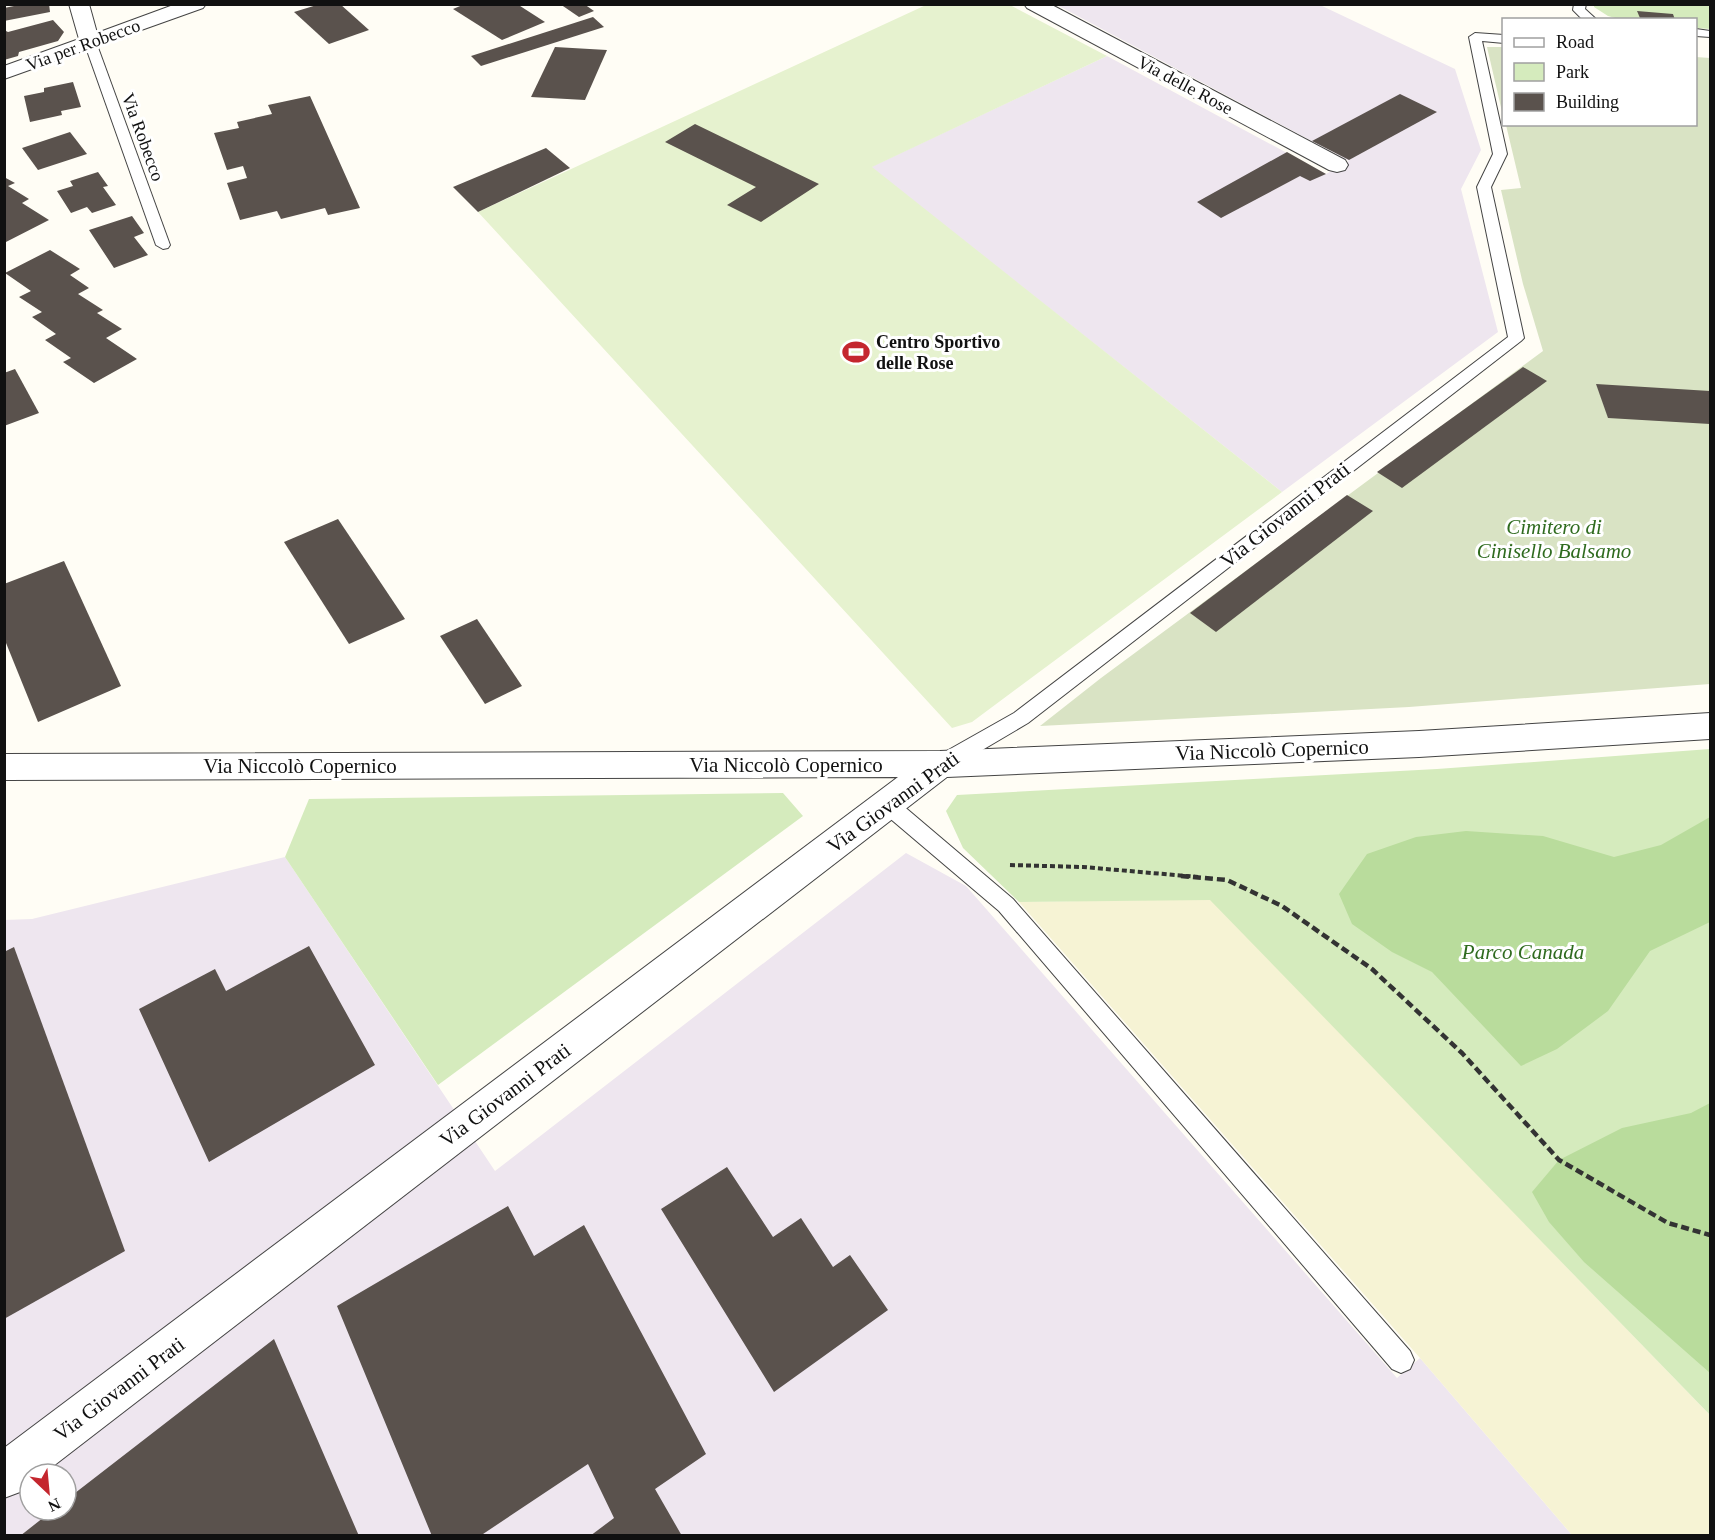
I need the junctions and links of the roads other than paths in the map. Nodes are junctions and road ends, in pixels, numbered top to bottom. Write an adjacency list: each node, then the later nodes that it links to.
1 (79, 4): 7 (street)
2 (196, 4): 7 (street, Via per Robecco)
3 (1034, 4): 9 (street, Via delle Rose)
4 (1580, 4): 5 (lane)
5 (1588, 18)
6 (1502, 39): 12 (lane, Via Giovanni Prati)
7 (90, 42): 8 (street, Via per Robecco); 10 (lane, Via Robecco)
8 (4, 73)
9 (1337, 165)
10 (163, 245)
11 (1710, 726): 12 (street, Via Niccolò Copernico)
12 (940, 764): 13 (street, Via Niccolò Copernico); 14 (street, Via Giovanni Prati)
13 (4, 767)
14 (887, 804): 15 (lane); 16 (street, Via Giovanni Prati)
15 (1401, 1360)
16 (4, 1476)

